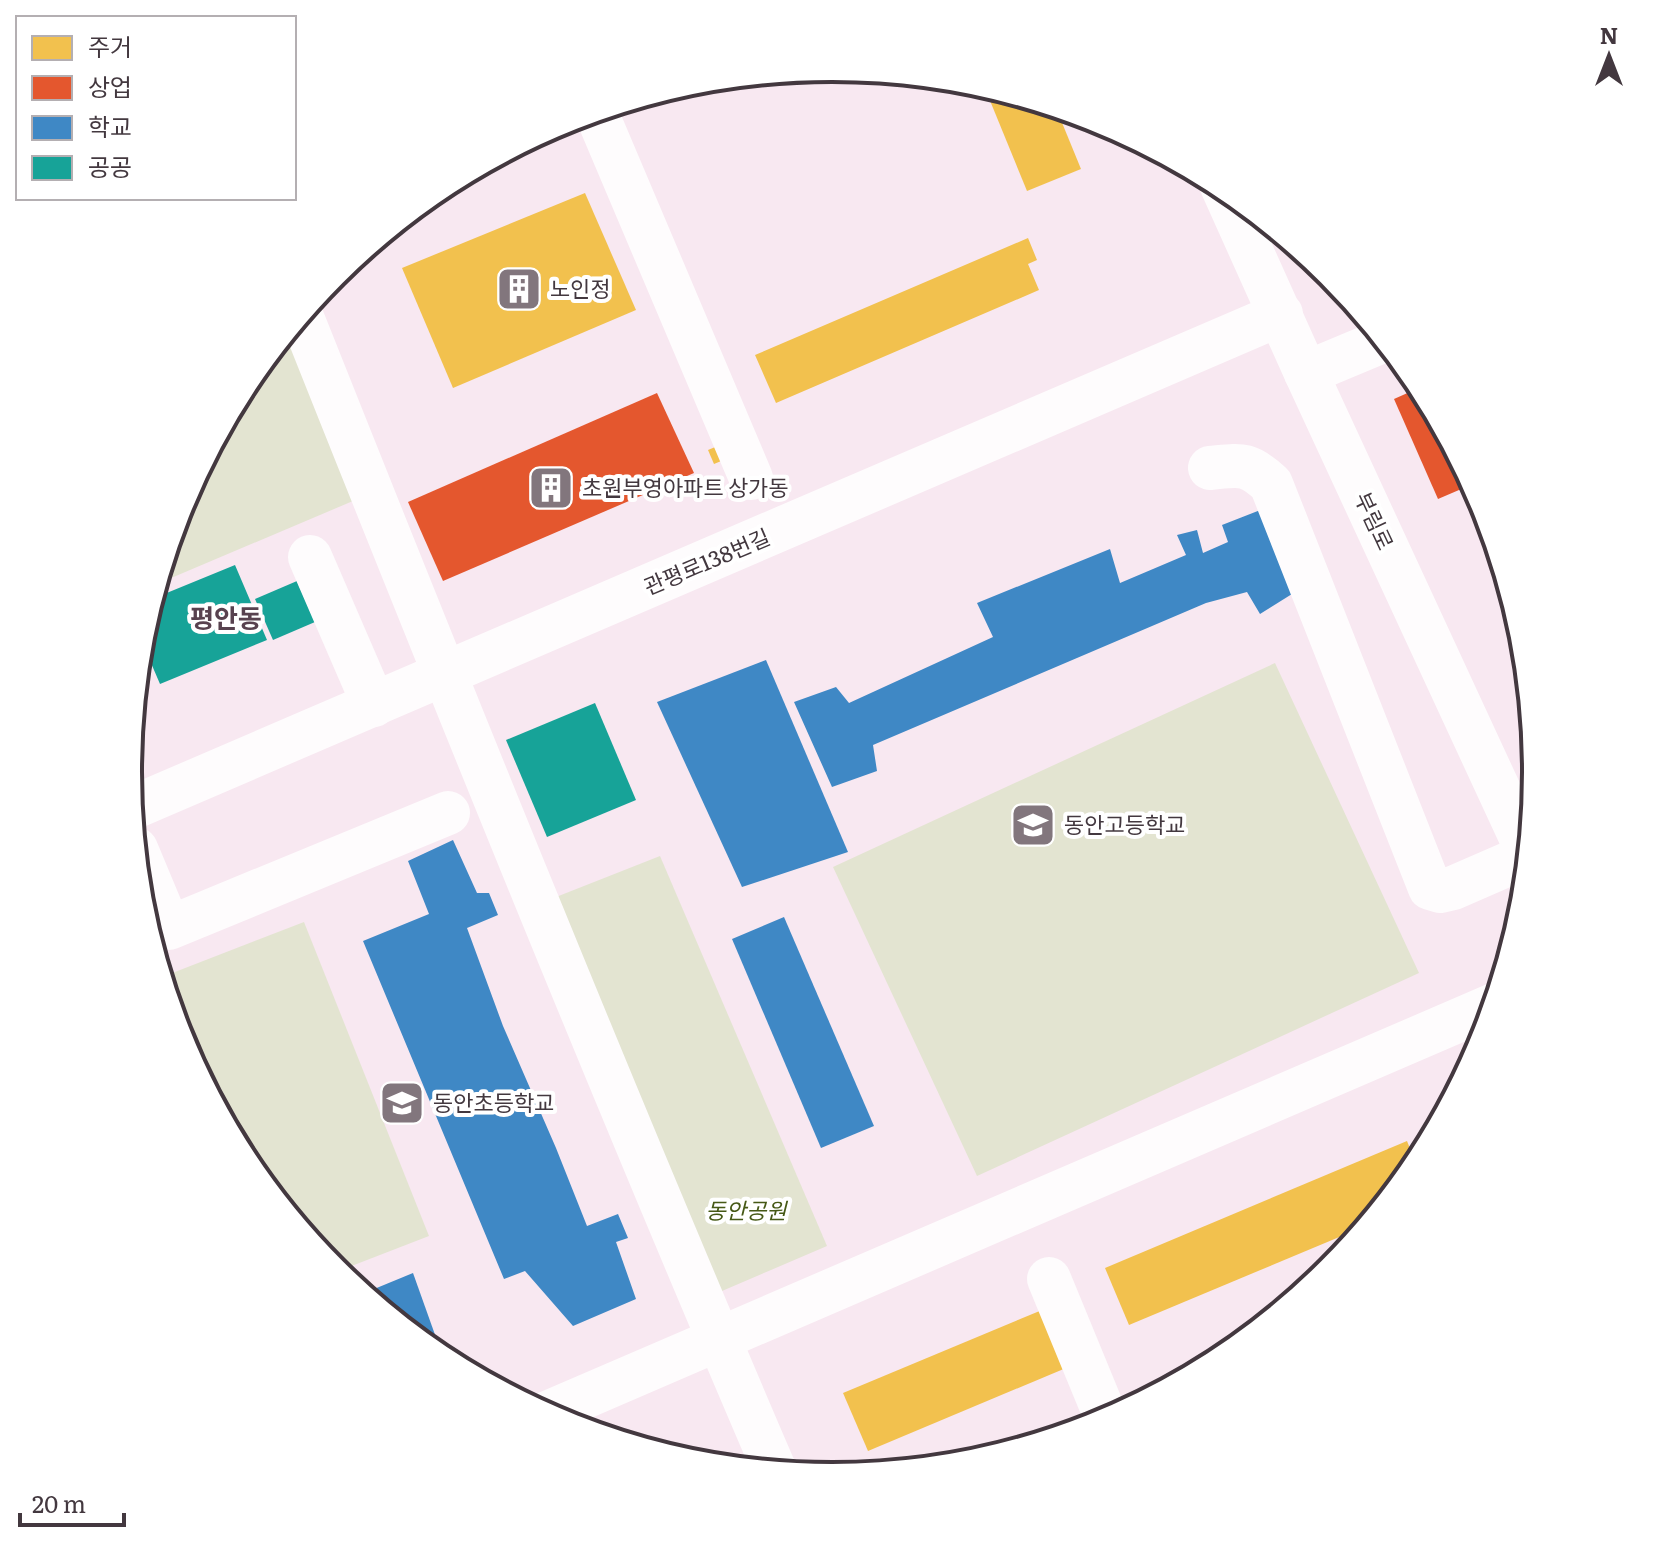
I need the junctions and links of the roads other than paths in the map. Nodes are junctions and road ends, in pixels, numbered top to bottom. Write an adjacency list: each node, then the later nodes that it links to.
1 (601, 123): 8 (street)
2 (1233, 211): 3 (street, 부림로)
3 (1281, 314): 6 (street, 부림로); 10 (street, 관평로138번길)
4 (306, 326): 18 (street)
5 (1374, 345): 6 (street)
6 (1306, 373): 13 (street, 부림로)
7 (1210, 468): 14 (street)
8 (751, 478)
9 (310, 557): 10 (street)
10 (374, 705): 11 (street, 관평로138번길)
11 (143, 803)
12 (448, 813): 15 (street)
13 (1520, 836)
14 (1517, 860)
15 (152, 887)
16 (1480, 1011): 18 (street)
17 (1049, 1279): 20 (street)
18 (718, 1340): 19 (street); 21 (street)
19 (561, 1407)
20 (1102, 1408)
21 (770, 1460)

